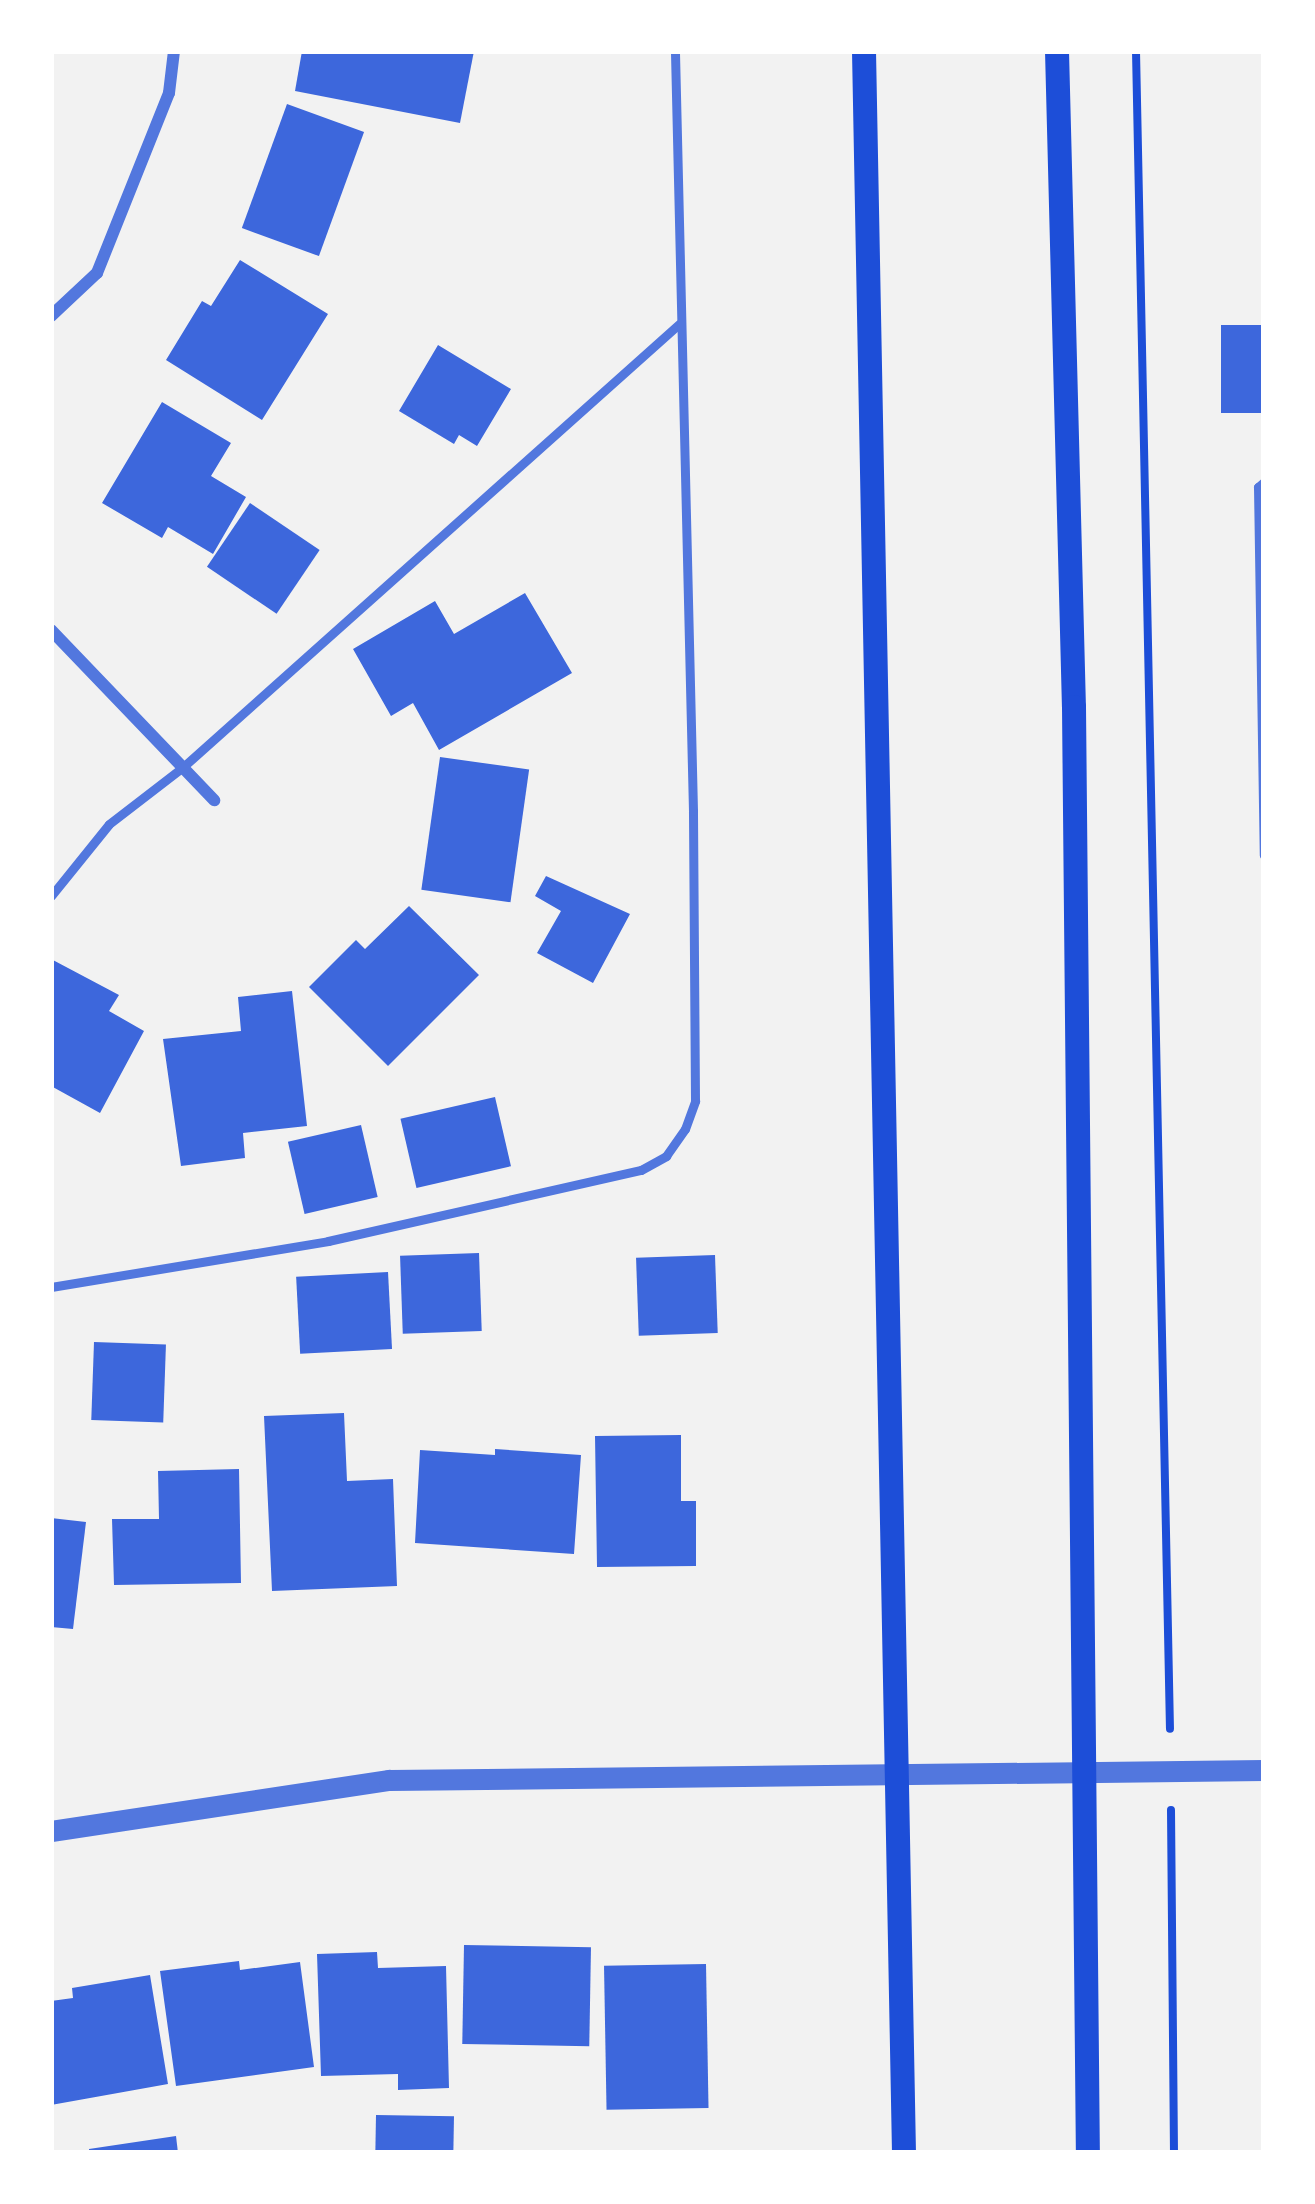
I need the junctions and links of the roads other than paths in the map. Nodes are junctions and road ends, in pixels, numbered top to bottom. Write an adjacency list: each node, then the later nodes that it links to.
1 (175, 51): 5 (street)
2 (675, 51): 6 (lane)
3 (864, 51): 15 (main road)
4 (1057, 51): 14 (main road)
5 (51, 316)
6 (679, 324): 9 (lane); 13 (lane)
7 (1264, 482): 11 (lane)
8 (51, 630): 9 (street)
9 (183, 767): 10 (street); 12 (lane)
10 (214, 800)
11 (1264, 855)
12 (51, 896)
13 (51, 1287)
14 (1083, 1767): 15 (street); 16 (street); 19 (main road)
15 (899, 1769): 17 (street); 18 (main road)
16 (1264, 1770)
17 (51, 1831)
18 (904, 2153)
19 (1088, 2153)

